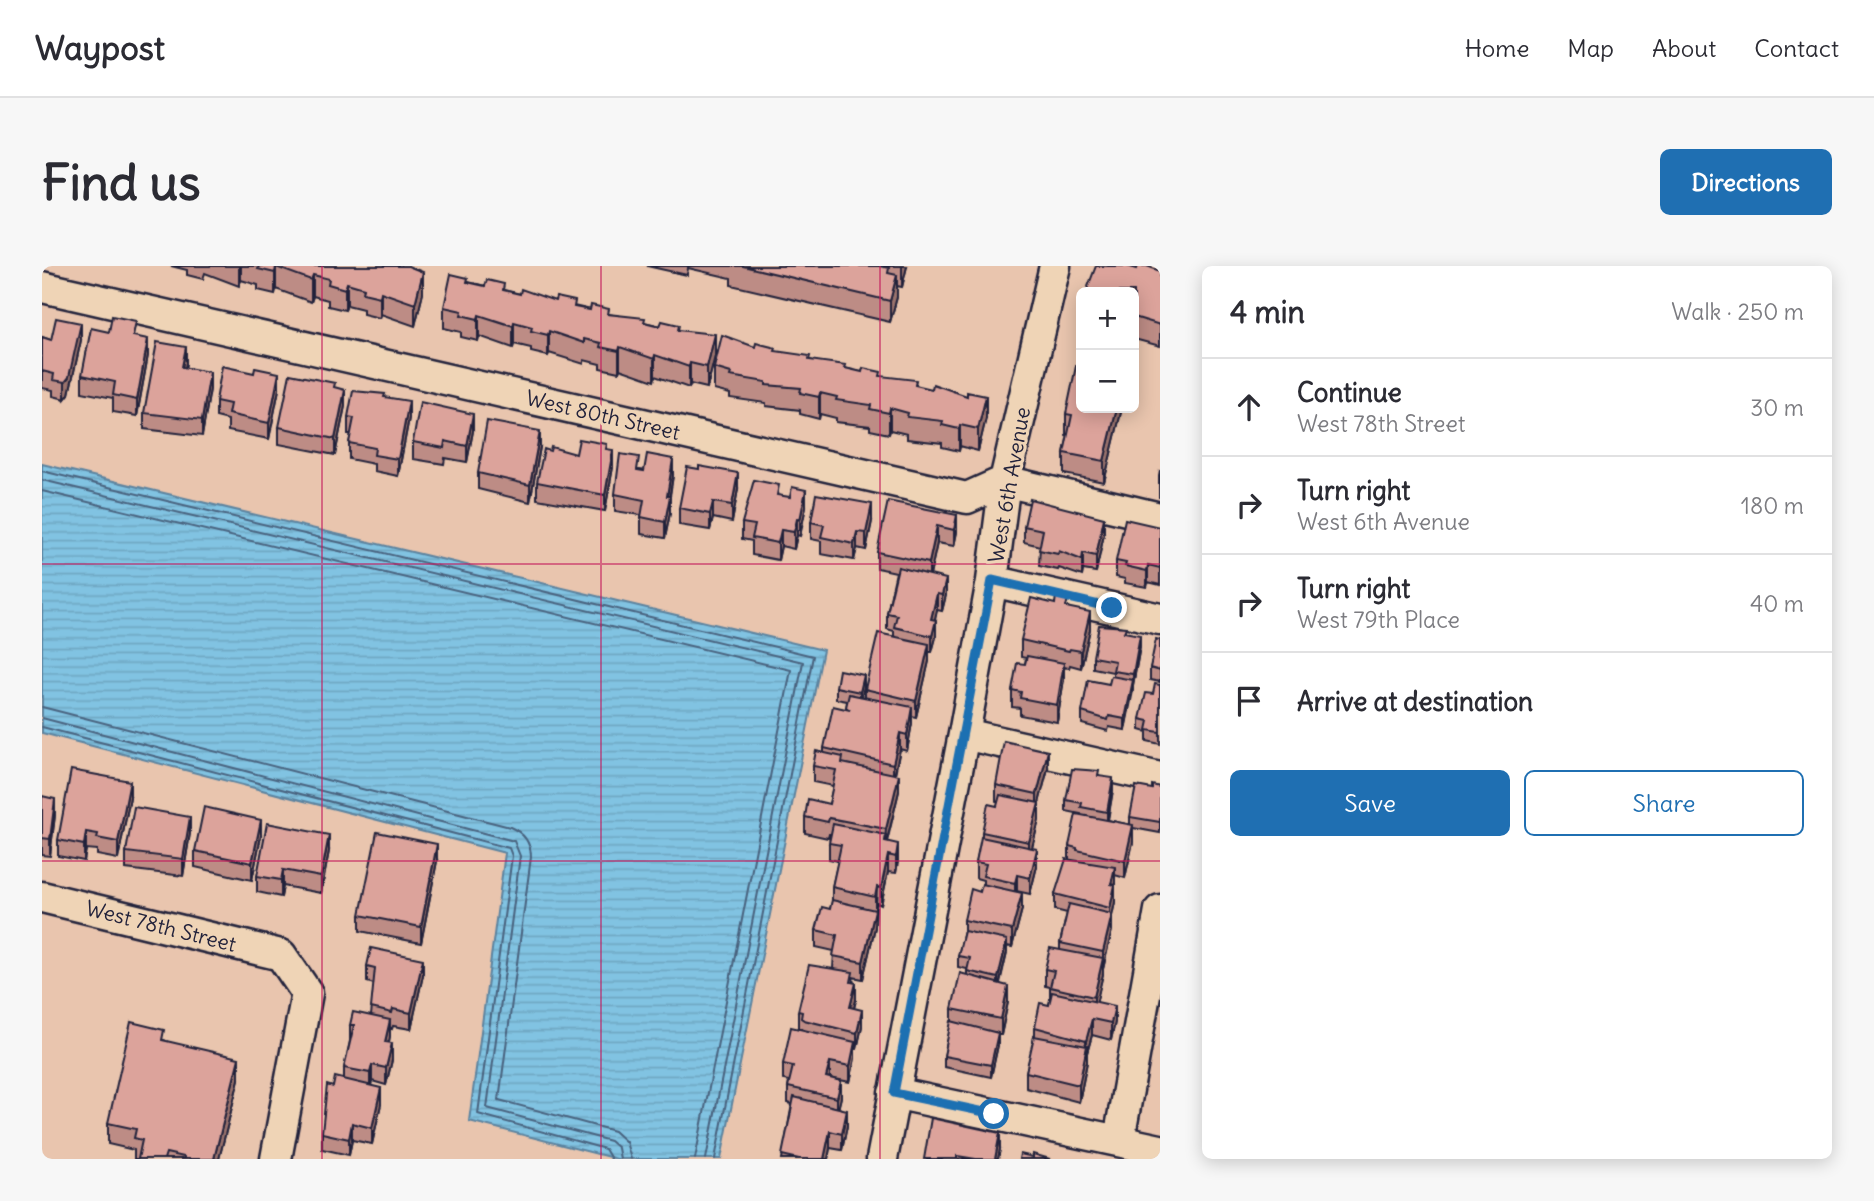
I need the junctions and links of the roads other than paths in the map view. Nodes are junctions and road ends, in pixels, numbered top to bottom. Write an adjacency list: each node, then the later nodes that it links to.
1 (1055, 266): 3 (street, West 6th Avenue)
2 (42, 287): 3 (street, West 80th Street)
3 (1005, 481): 4 (street); 5 (street, West 6th Avenue)
4 (1160, 518)
5 (992, 580): 6 (street); 7 (street, West 6th Avenue)
6 (1160, 619)
7 (964, 734): 8 (street); 11 (street, West 6th Avenue)
8 (1160, 778)
9 (42, 897): 14 (street, West 78th Street)
10 (1160, 910): 12 (street)
11 (894, 1093): 12 (street); 15 (street, West 6th Avenue)
12 (1119, 1140): 13 (street)
13 (1160, 1150)
14 (276, 1159)
15 (882, 1159)

